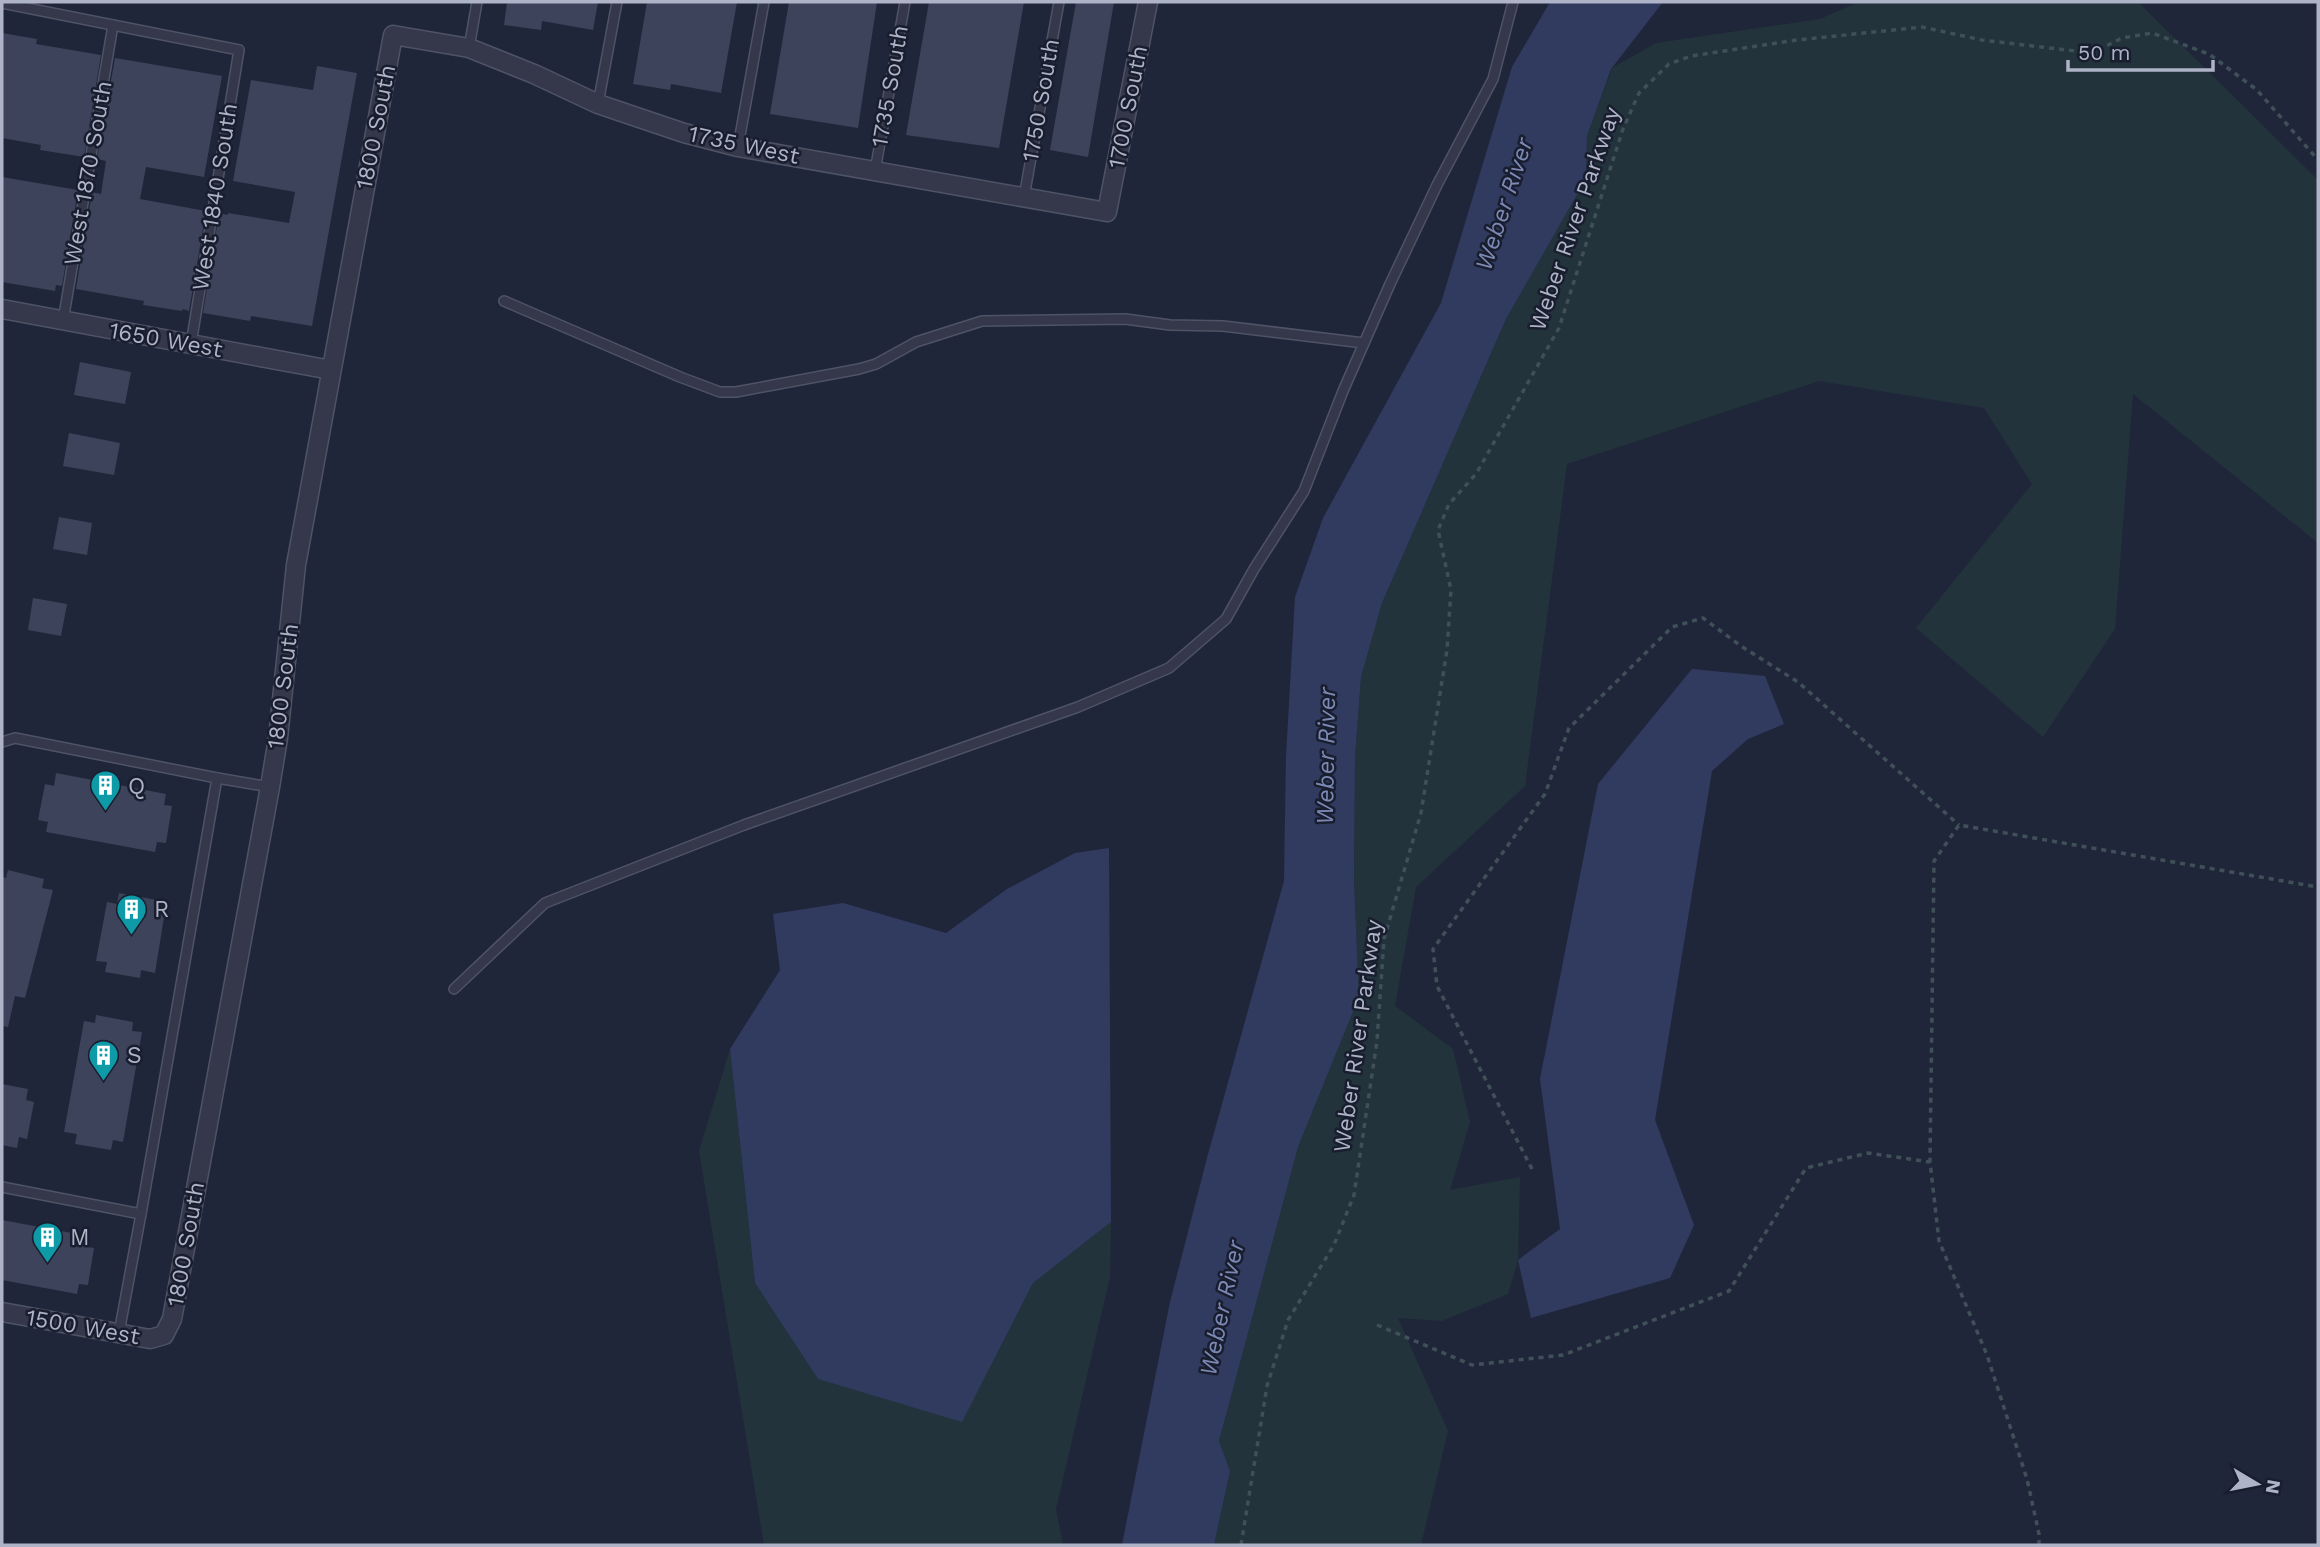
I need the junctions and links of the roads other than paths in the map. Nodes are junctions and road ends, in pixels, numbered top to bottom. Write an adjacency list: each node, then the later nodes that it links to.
1 (477, 2): 11 (lane)
2 (617, 2): 12 (lane)
3 (764, 2): 13 (lane)
4 (905, 2): 14 (lane, 1735 South)
5 (1059, 2): 15 (lane, 1750 South)
6 (1148, 2): 16 (street, 1700 South)
7 (1513, 2): 21 (lane)
8 (2, 3): 9 (lane)
9 (113, 25): 19 (lane, West 1870 South); 20 (lane, West 1840 South)
10 (394, 35): 11 (street, 1735 West); 22 (street, 1800 South)
11 (469, 48): 12 (street, 1735 West)
12 (598, 104): 13 (street, 1735 West)
13 (738, 147): 14 (street, 1735 West)
14 (876, 171): 15 (street, 1735 West)
15 (1024, 197): 16 (street, 1735 West)
16 (1107, 212)
17 (504, 301): 21 (lane)
18 (2, 309): 19 (street, 1650 West)
19 (63, 321): 20 (street, 1650 West)
20 (191, 344): 22 (street, 1650 West)
21 (1364, 344): 26 (lane)
22 (331, 370): 25 (street, 1800 South)
23 (2, 742): 24 (lane)
24 (217, 778): 25 (lane); 28 (lane)
25 (270, 787): 31 (street, 1800 South)
26 (454, 989)
27 (2, 1187): 28 (lane)
28 (141, 1214): 30 (lane)
29 (2, 1312): 30 (street, 1500 West)
30 (119, 1333): 31 (street, 1500 West)
31 (164, 1335)

